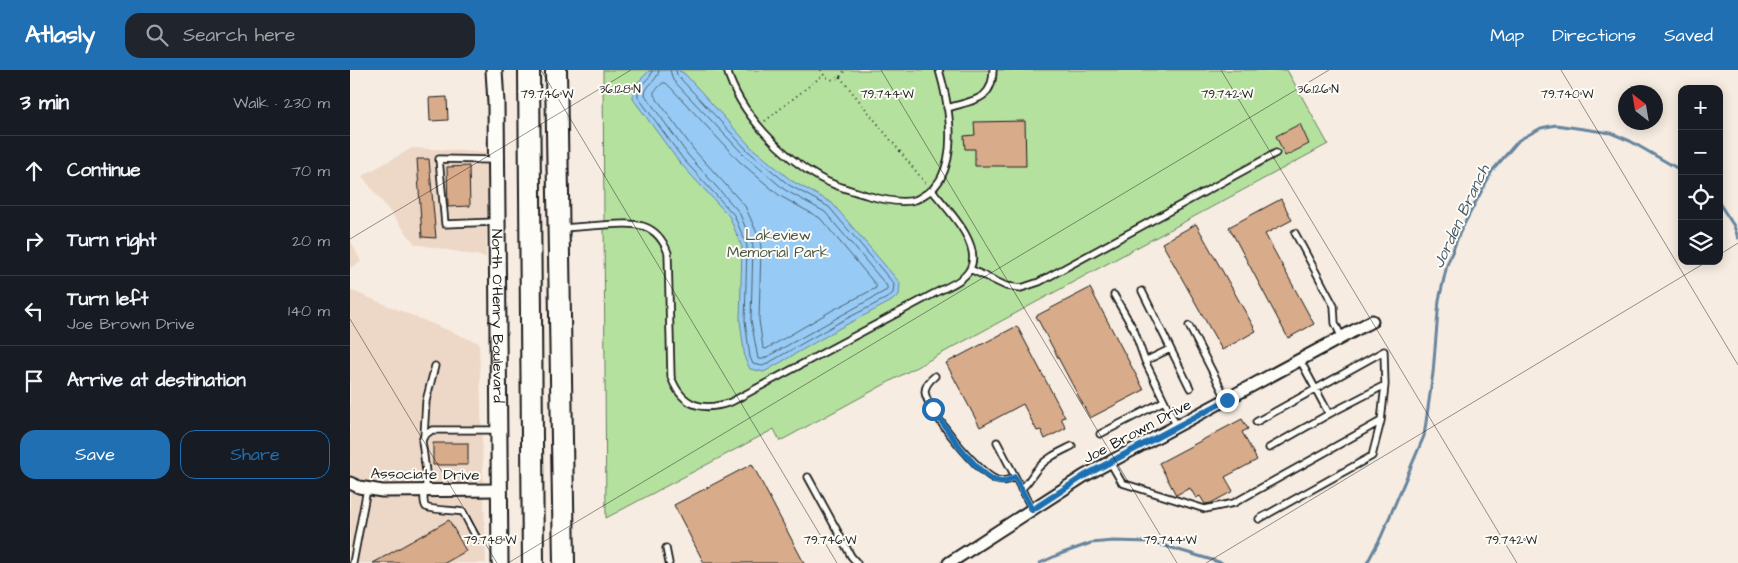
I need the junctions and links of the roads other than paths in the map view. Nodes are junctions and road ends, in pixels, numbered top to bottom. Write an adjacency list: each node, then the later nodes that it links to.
1 (494, 70): 9 (street, North O'Henry Boulevard)
2 (529, 70): 54 (highway, North O'Henry Boulevard)
3 (556, 70): 12 (highway)
4 (727, 70): 10 (lane)
5 (939, 70): 7 (lane)
6 (993, 70): 7 (lane)
7 (948, 108): 10 (lane)
8 (1276, 153): 14 (lane)
9 (497, 160): 11 (street, North O'Henry Boulevard); 11 (lane)
10 (932, 190): 14 (lane)
11 (497, 222): 34 (street, North O'Henry Boulevard)
12 (558, 228): 14 (lane); 55 (highway)
13 (1295, 233): 19 (lane)
14 (970, 270)
15 (1142, 292): 20 (lane)
16 (1114, 295): 22 (lane)
17 (1372, 321): 19 (street, Joe Brown Drive)
18 (1189, 326): 28 (lane)
19 (1342, 338): 21 (street, Joe Brown Drive)
20 (1170, 349): 22 (lane); 26 (lane)
21 (1300, 360): 27 (lane); 28 (street, Joe Brown Drive)
22 (1144, 361): 29 (lane)
23 (435, 366): 36 (lane)
24 (935, 376): 42 (lane)
25 (1384, 385): 27 (lane); 30 (lane); 31 (lane)
26 (1190, 388)
27 (1315, 389): 30 (lane); 32 (lane)
28 (1227, 400): 33 (street, Joe Brown Drive)
29 (1164, 401): 33 (lane); 35 (lane)
30 (1329, 414): 39 (lane)
31 (1381, 421): 40 (lane); 49 (lane)
32 (1256, 422)
33 (1177, 427): 40 (street, Joe Brown Drive)
34 (499, 430): 36 (lane); 46 (street, North O'Henry Boulevard)
35 (1100, 434)
36 (424, 436): 47 (lane)
37 (997, 442): 42 (lane)
38 (1072, 446): 45 (lane)
39 (1269, 448)
40 (1110, 462): 48 (street, Joe Brown Drive)
41 (808, 477): 57 (lane)
42 (1015, 477): 45 (lane)
43 (350, 483): 44 (street, Associate Drive)
44 (367, 489): 47 (street, Associate Drive); 52 (lane)
45 (1021, 489): 48 (lane)
46 (500, 490): 47 (street, Associate Drive); 53 (street, North O'Henry Boulevard)
47 (425, 491): 50 (lane)
48 (1032, 510): 58 (street, Joe Brown Drive)
49 (1259, 519)
50 (476, 537)
51 (666, 548): 56 (lane)
52 (353, 563)
53 (500, 563)
54 (533, 563)
55 (564, 563)
56 (669, 563)
57 (857, 563)
58 (949, 563)

